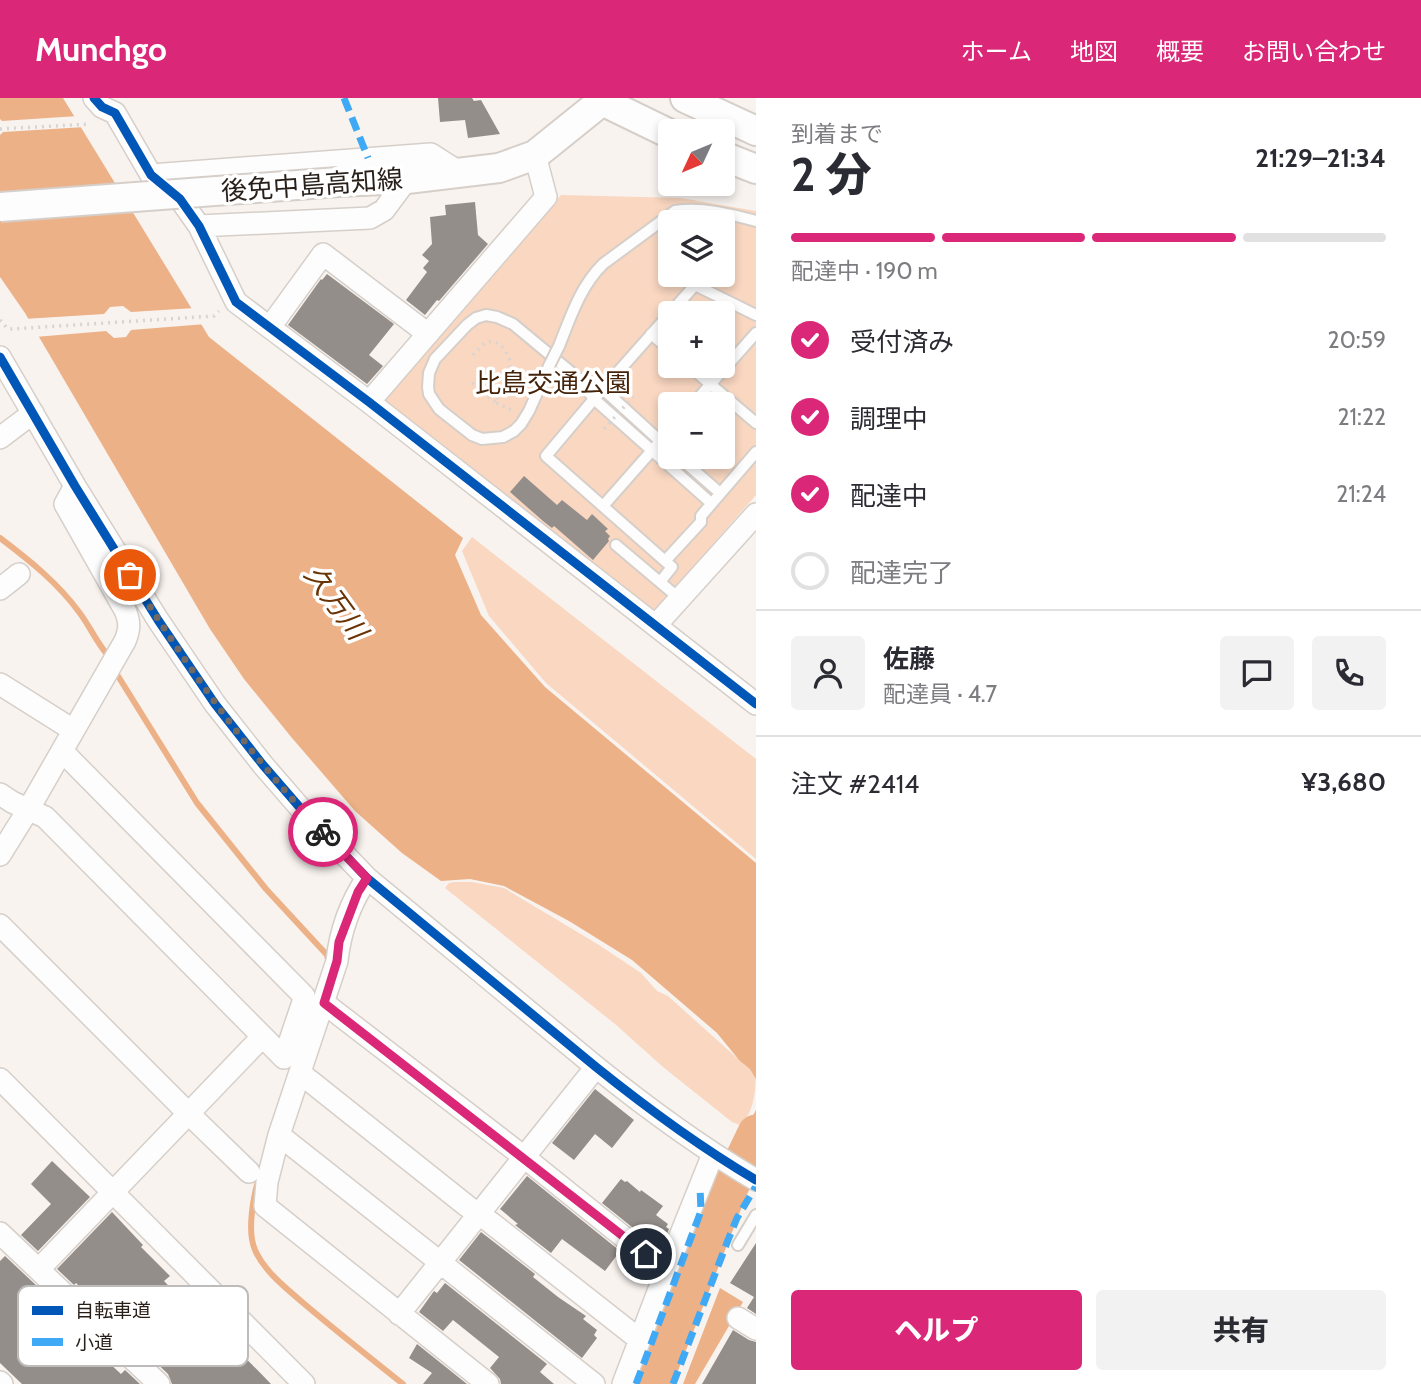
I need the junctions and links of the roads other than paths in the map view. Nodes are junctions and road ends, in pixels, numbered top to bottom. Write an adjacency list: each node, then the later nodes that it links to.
1 (94, 98): 10 (street)
2 (685, 98): 5 (main road)
3 (605, 99): 4 (main road, 後免中島高知線); 6 (main road, 後免中島高知線)
4 (658, 128)
5 (756, 131)
6 (535, 155): 9 (main road, 後免中島高知線); 18 (street)
7 (735, 161): 8 (main road)
8 (756, 169)
9 (459, 172): 10 (street); 11 (main road, 後免中島高知線)
10 (151, 175): 14 (street)
11 (407, 179): 12 (main road, 後免中島高知線, bridge); 14 (street)
12 (0, 207)
13 (756, 221): 22 (lane, bridge)
14 (199, 226): 16 (street)
15 (756, 315): 19 (lane)
16 (270, 327): 18 (street); 28 (street)
17 (756, 333): 24 (lane)
18 (428, 334): 28 (street)
19 (651, 334): 20 (lane); 25 (lane)
20 (658, 340)
21 (0, 357): 29 (street)
22 (578, 378): 25 (lane); 27 (lane)
23 (703, 378): 24 (lane)
24 (710, 384): 26 (lane); 30 (lane)
25 (603, 389): 27 (lane); 32 (lane)
26 (703, 392)
27 (594, 399): 34 (lane); 40 (lane)
28 (369, 402): 48 (street)
29 (33, 412): 31 (street); 37 (street)
30 (756, 423)
31 (0, 438)
32 (658, 439)
33 (658, 443): 34 (lane)
34 (652, 450): 39 (lane); 40 (lane)
35 (756, 452): 38 (lane)
36 (692, 469): 38 (lane)
37 (75, 486): 51 (street); 56 (street)
38 (720, 493): 39 (lane)
39 (711, 503): 43 (lane)
40 (603, 506): 43 (lane)
41 (752, 525): 47 (street)
42 (616, 545): 45 (lane)
43 (665, 561): 45 (lane)
44 (19, 574): 46 (street)
45 (660, 582): 47 (lane)
46 (0, 589)
47 (680, 599): 48 (street)
48 (656, 625): 50 (street)
49 (0, 684): 51 (street)
50 (756, 704)
51 (73, 730): 52 (street)
52 (62, 751): 54 (street); 59 (street)
53 (0, 794): 54 (street)
54 (28, 810): 55 (street); 59 (street)
55 (0, 855)
56 (367, 878): 58 (street); 60 (street)
57 (0, 925): 63 (street)
58 (324, 1003): 61 (street); 65 (street)
59 (262, 1037): 63 (street)
60 (596, 1067): 65 (street); 66 (street)
61 (300, 1073): 64 (street); 70 (street)
62 (0, 1079): 69 (street)
63 (188, 1113): 67 (street); 69 (street)
64 (279, 1135): 74 (street); 79 (street)
65 (524, 1157): 70 (street); 76 (street)
66 (719, 1157): 68 (street); 76 (street)
67 (249, 1172)
68 (753, 1179)
69 (113, 1192): 75 (street); 78 (street)
70 (479, 1214): 74 (street); 81 (street)
71 (756, 1215): 73 (lane)
72 (0, 1233): 75 (street)
73 (738, 1245)
74 (440, 1263): 79 (street); 86 (street)
75 (39, 1269): 77 (street)
76 (666, 1271): 81 (street)
77 (57, 1286)
78 (207, 1286)
79 (399, 1314): 85 (street)
80 (248, 1328): 84 (street)
81 (640, 1340): 87 (street)
82 (140, 1366): 83 (street)
83 (159, 1384)
84 (304, 1384)
85 (488, 1384)
86 (594, 1384)
87 (623, 1384)

